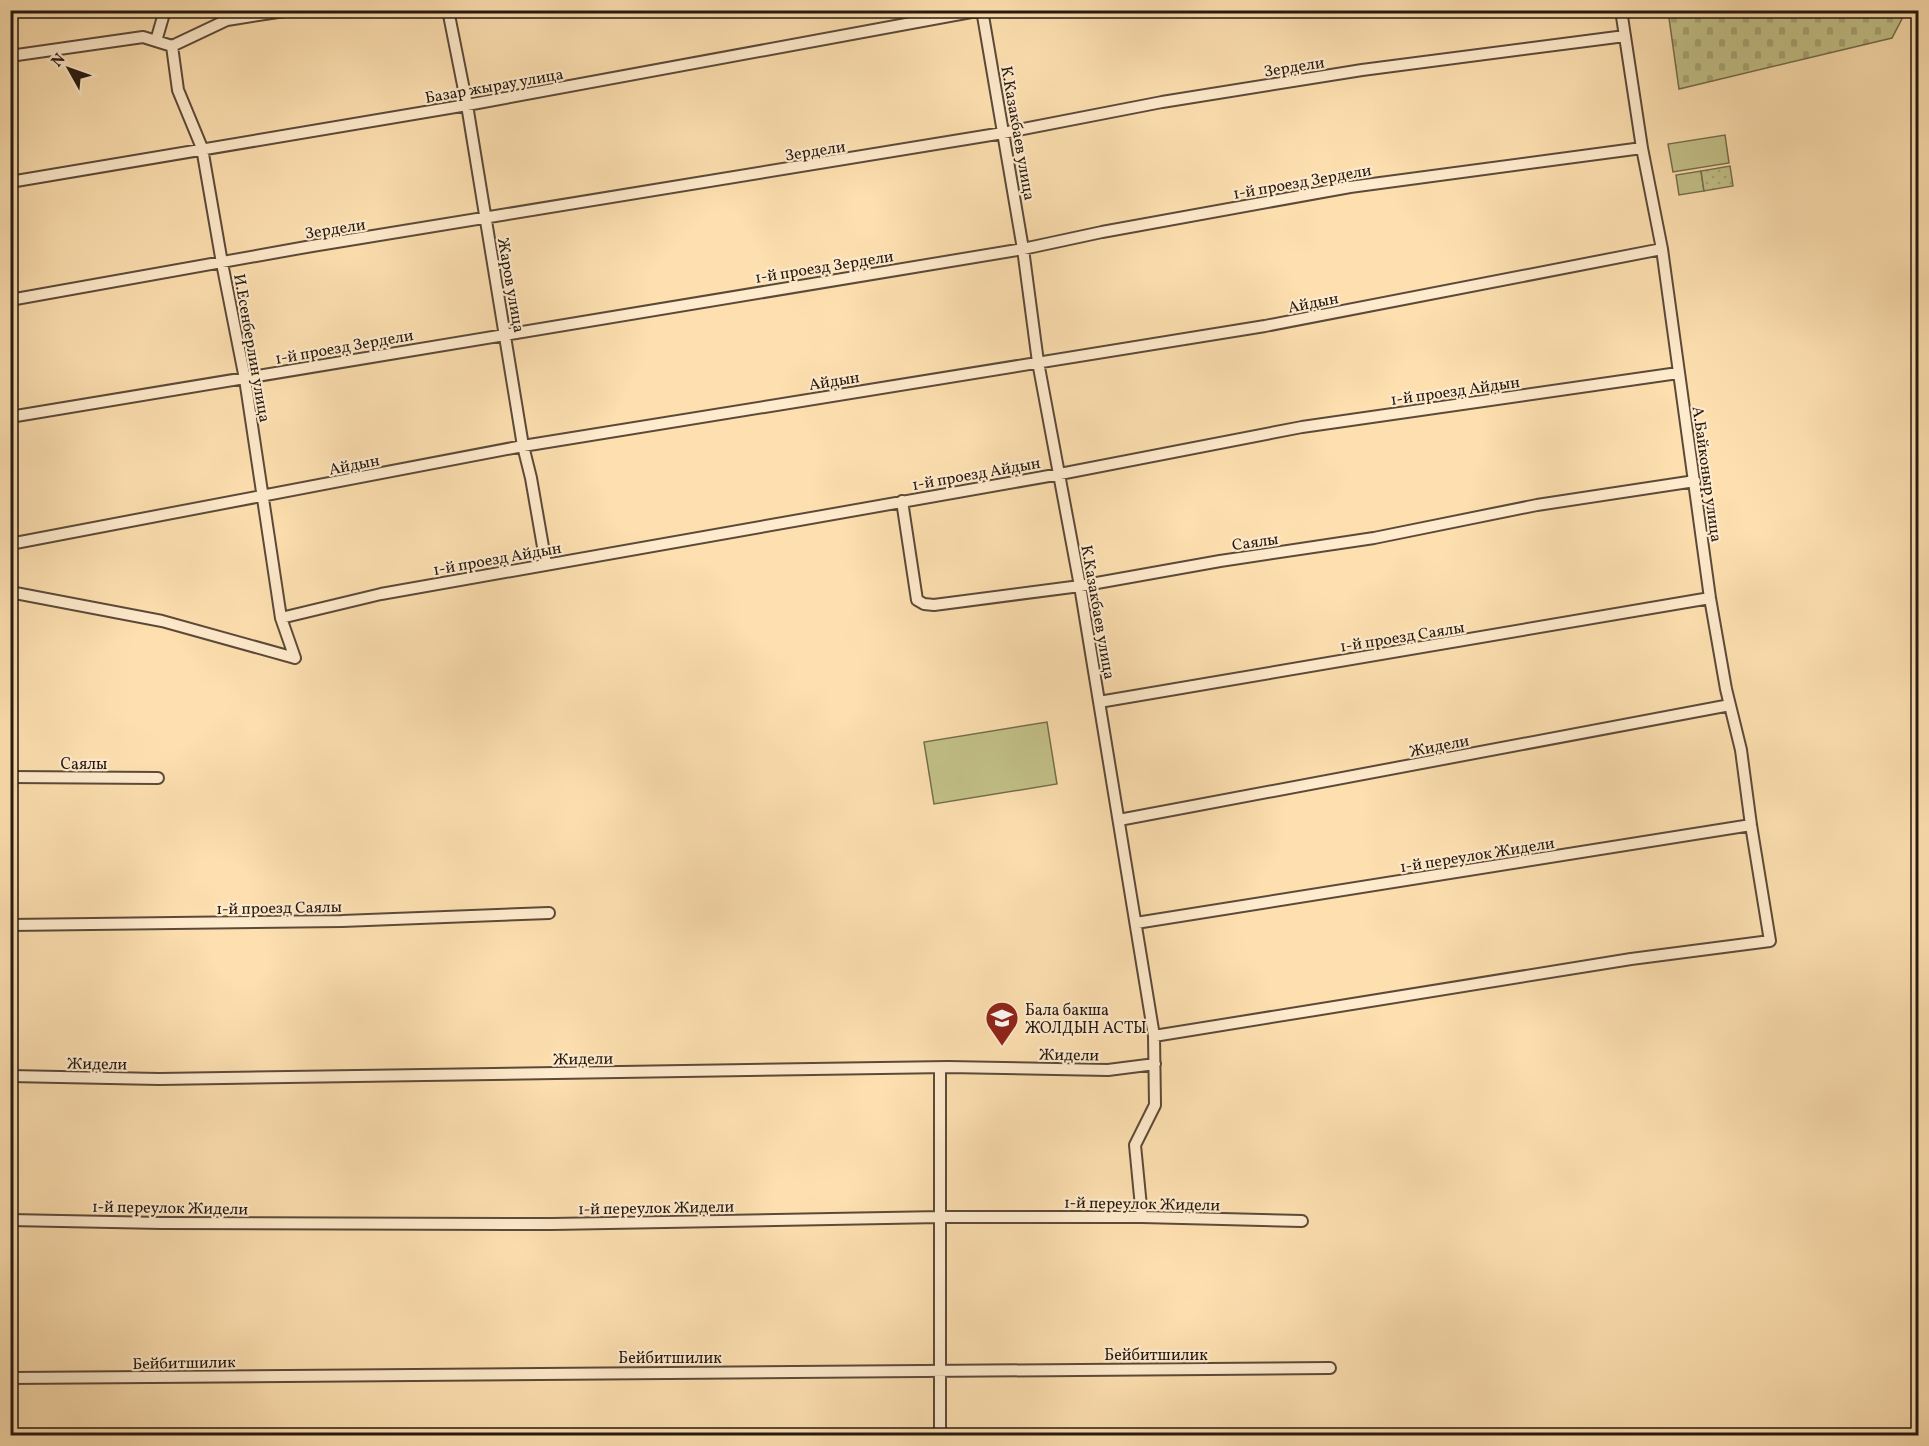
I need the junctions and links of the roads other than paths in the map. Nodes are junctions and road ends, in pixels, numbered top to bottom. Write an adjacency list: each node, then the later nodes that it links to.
1 (165, 10): 7 (street)
2 (291, 10): 8 (street)
3 (448, 10): 10 (street, Жаров улица)
4 (982, 10): 10 (street, Базар жырау улица); 11 (street, К.Казакбаев улица)
5 (1621, 10): 6 (street, А.Байконыр улица)
6 (1625, 36): 11 (street, Зердели); 13 (street, А.Байконыр улица)
7 (156, 41): 8 (street); 9 (street)
8 (172, 46): 12 (street, И.Есенберлин улица)
9 (10, 56)
10 (467, 105): 12 (street, Базар жырау улица); 15 (street, Жаров улица)
11 (1003, 133): 15 (street, Зердели); 16 (street, К.Казакбаев улица)
12 (202, 148): 14 (street, Базар жырау улица); 18 (street, И.Есенберлин улица)
13 (1642, 148): 16 (street, 1-й проезд Зердели); 17 (street, А.Байконыр улица)
14 (10, 182)
15 (485, 219): 18 (street, Зердели); 20 (street, Жаров улица)
16 (1023, 249): 20 (street, 1-й проезд Зердели); 21 (street, К.Казакбаев улица)
17 (1662, 249): 21 (street, Айдын); 22 (street, А.Байконыр улица)
18 (222, 263): 19 (street, Зердели); 23 (street, И.Есенберлин улица)
19 (10, 300)
20 (505, 334): 23 (street, 1-й проезд Зердели); 25 (street, Жаров улица)
21 (1038, 362): 25 (street, Айдын); 26 (street, К.Казакбаев улица)
22 (1678, 373): 26 (street, 1-й проезд Айдын); 27 (street, А.Байконыр улица)
23 (245, 378): 24 (street, 1-й проезд Зердели); 28 (street, И.Есенберлин улица)
24 (10, 417)
25 (523, 446): 28 (street, Айдын); 31 (street, Жаров улица)
26 (1060, 474): 29 (street, 1-й проезд Айдын); 32 (street, К.Казакбаев улица)
27 (1695, 481): 32 (street, Саялы); 34 (street, А.Байконыр улица)
28 (263, 497): 30 (street, Айдын); 35 (street, И.Есенберлин улица)
29 (902, 501): 31 (street, 1-й проезд Айдын); 32 (street, Саялы)
30 (10, 544)
31 (546, 564): 35 (street, 1-й проезд Айдын)
32 (1080, 586): 36 (street, К.Казакбаев улица)
33 (10, 592): 35 (street, И.Есенберлин улица)
34 (1710, 598): 36 (street, 1-й проезд Саялы); 37 (street, А.Байконыр улица)
35 (281, 618)
36 (1099, 702): 40 (street, К.Казакбаев улица)
37 (1730, 705): 40 (street, Жидели); 41 (street, А.Байконыр улица)
38 (10, 777): 39 (street, Саялы)
39 (158, 778)
40 (1119, 820): 43 (street, К.Казакбаев улица)
41 (1751, 825): 43 (street, 1-й переулок Жидели); 45 (street, А.Байконыр улица)
42 (549, 913): 44 (street, 1-й проезд Саялы)
43 (1136, 923): 45 (street, К.Казакбаев улица)
44 (10, 925)
45 (1154, 1036): 46 (street, К.Казакбаев улица)
46 (1155, 1064): 47 (street, Жидели); 49 (street, К.Казакбаев улица)
47 (940, 1068): 48 (street, Жидели); 50 (street)
48 (10, 1076)
49 (1142, 1216): 50 (street, 1-й переулок Жидели); 52 (street, 1-й переулок Жидели)
50 (941, 1217): 51 (street, 1-й переулок Жидели); 54 (street)
51 (10, 1220)
52 (1302, 1221)
53 (1330, 1368): 54 (street, Бейбитшилик)
54 (941, 1370): 55 (street, Бейбитшилик); 56 (street)
55 (10, 1378)
56 (940, 1436)

